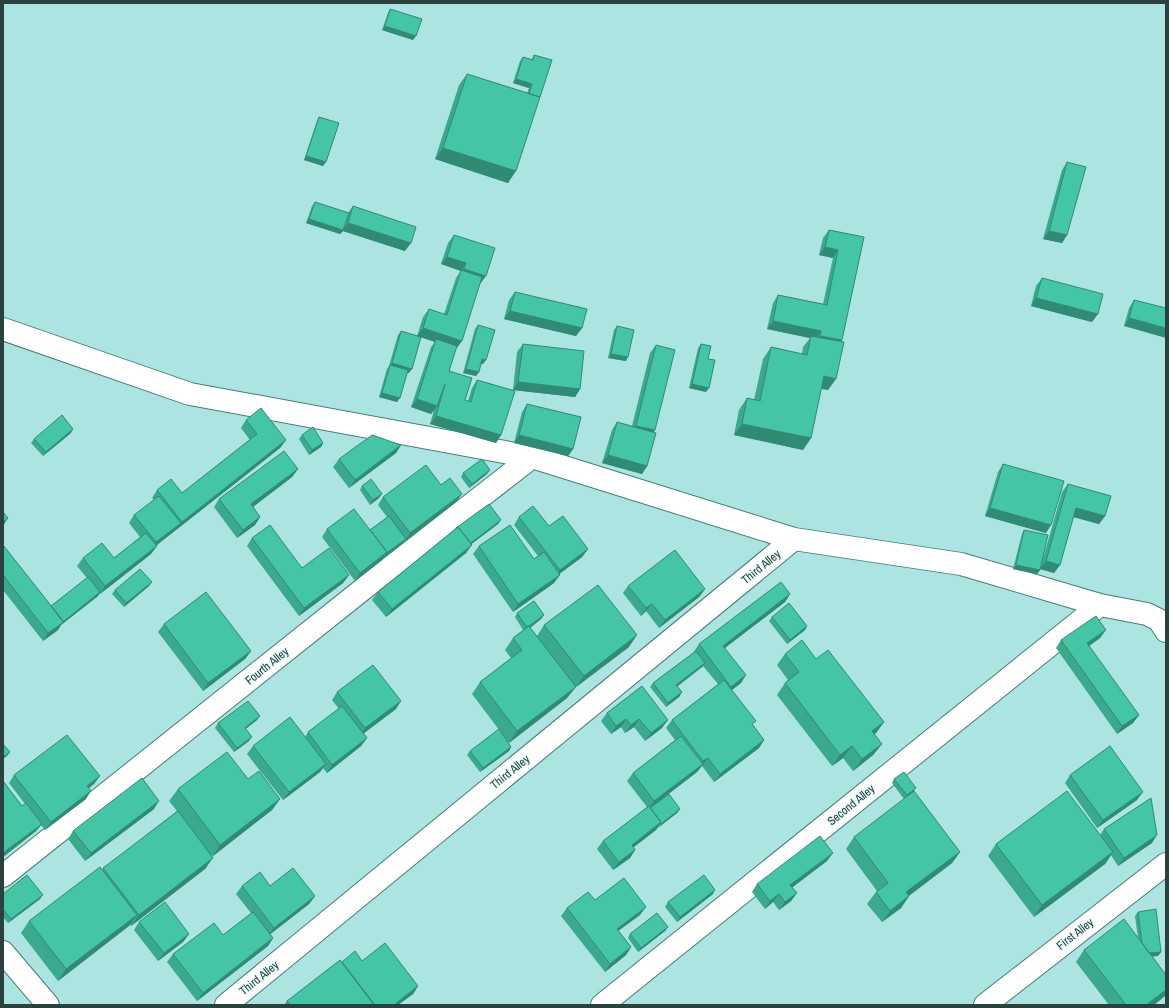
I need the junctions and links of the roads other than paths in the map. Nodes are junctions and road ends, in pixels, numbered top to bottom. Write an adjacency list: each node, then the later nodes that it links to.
1 (3, 329): 2 (street)
2 (532, 457): 3 (street); 7 (street, Fourth Alley)
3 (794, 539): 4 (street); 10 (street, Third Alley)
4 (1100, 605): 5 (street); 11 (street, Second Alley)
5 (1166, 631)
6 (1166, 864): 12 (street, First Alley)
7 (3, 876)
8 (3, 952): 9 (street)
9 (48, 1005)
10 (226, 1005)
11 (602, 1005)
12 (985, 1005)

